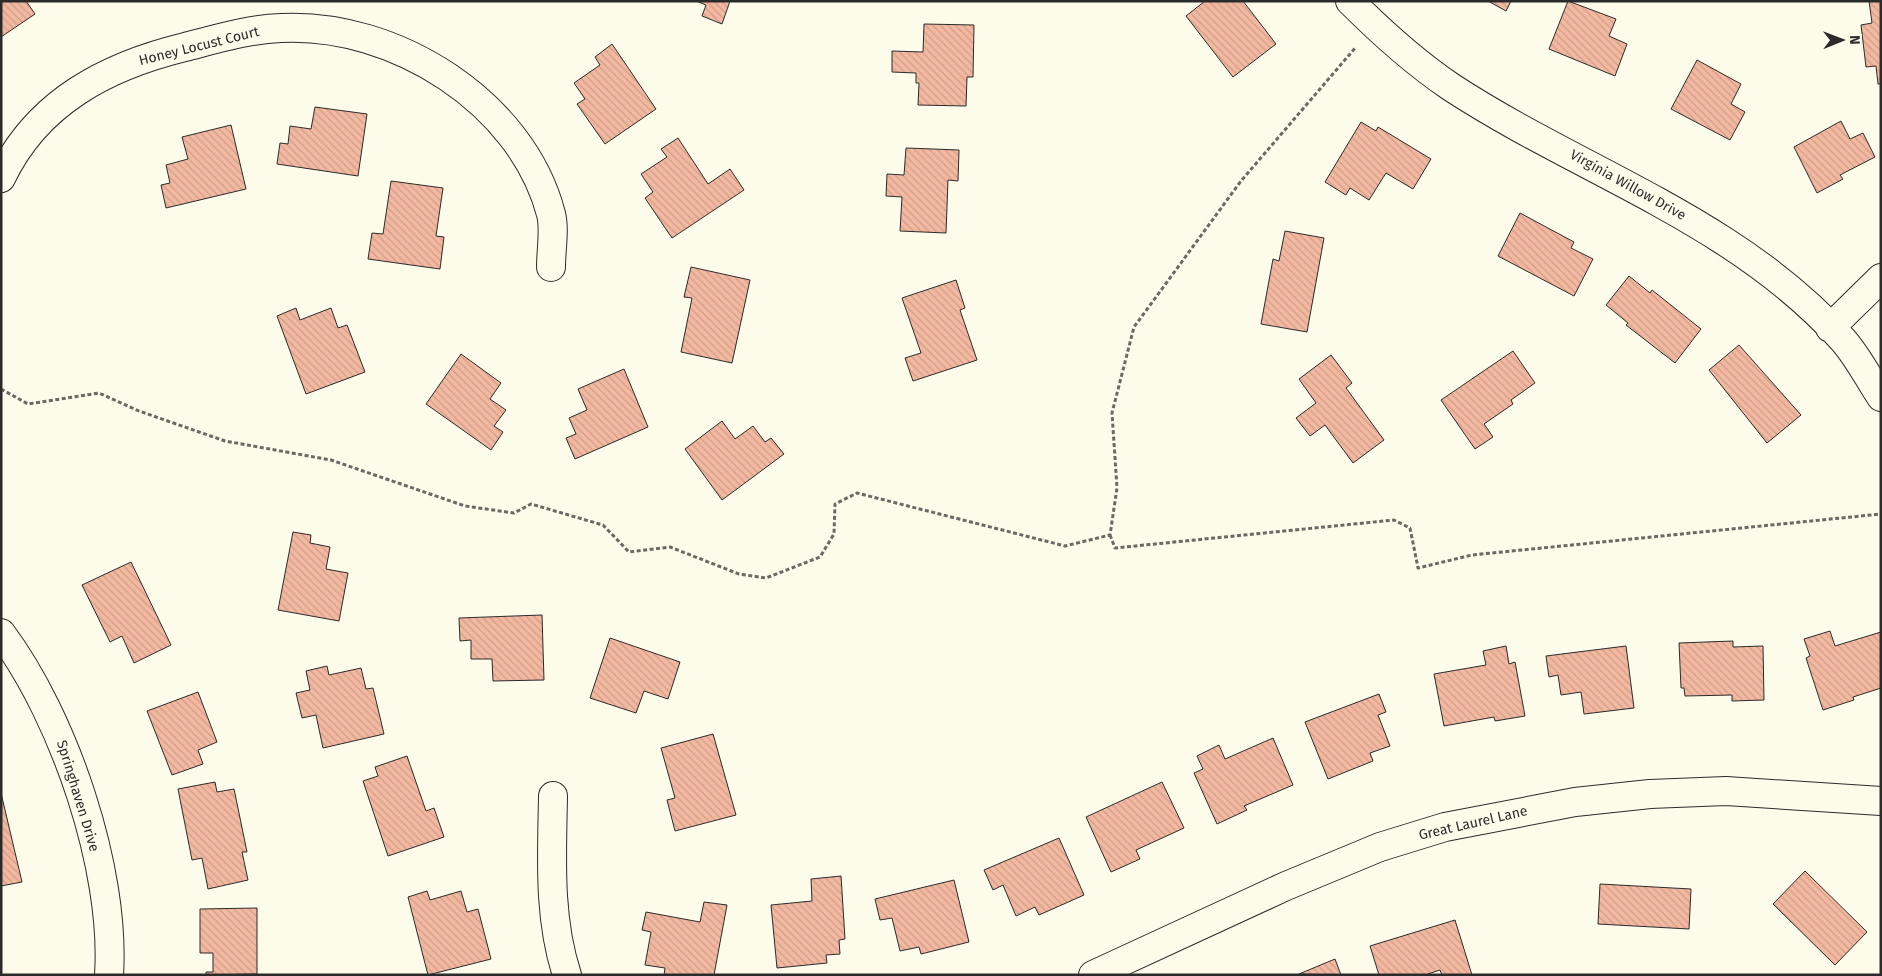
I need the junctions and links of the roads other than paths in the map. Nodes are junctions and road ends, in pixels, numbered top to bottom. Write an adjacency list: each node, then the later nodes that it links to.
1 (1350, 1): 5 (street, Virginia Willow Drive)
2 (1, 178): 3 (street, Honey Locust Court)
3 (551, 267)
4 (1881, 278): 5 (street)
5 (1830, 328): 6 (street, Virginia Willow Drive)
6 (1881, 397)
7 (1, 633): 10 (street, Springhaven Drive)
8 (553, 796): 11 (street)
9 (1881, 801): 12 (street, Great Laurel Lane)
10 (109, 975)
11 (567, 975)
12 (1093, 975)

